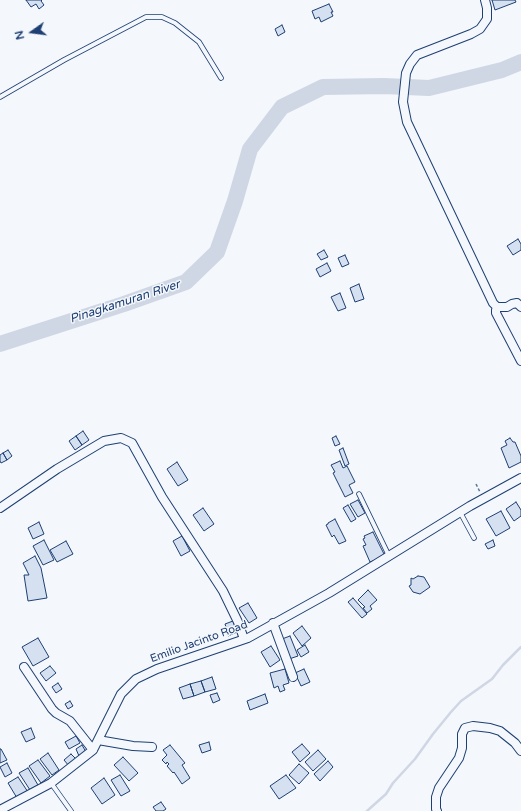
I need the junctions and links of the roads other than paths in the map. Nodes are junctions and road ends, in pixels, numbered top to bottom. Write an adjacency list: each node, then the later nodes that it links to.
1 (485, 0): 4 (street)
2 (221, 78): 3 (lane)
3 (0, 97)
4 (497, 307): 5 (street); 6 (street)
5 (521, 307)
6 (521, 361)
7 (521, 478): 10 (street, Emilio Jacinto Road)
8 (359, 494): 12 (lane)
9 (0, 508): 14 (street)
10 (460, 512): 11 (lane); 12 (street, Emilio Jacinto Road)
11 (474, 538)
12 (389, 556): 13 (street, Emilio Jacinto Road)
13 (273, 623): 14 (street, Emilio Jacinto Road); 16 (street)
14 (244, 639): 17 (street, Emilio Jacinto Road)
15 (24, 667): 19 (street)
16 (293, 677)
17 (98, 740): 18 (street); 19 (street, Emilio Jacinto Road)
18 (152, 747)
19 (93, 750): 21 (street, Emilio Jacinto Road)
20 (521, 751): 24 (street)
21 (51, 783): 22 (street, Emilio Jacinto Road); 23 (lane)
22 (0, 810)
23 (71, 811)
24 (437, 811)

